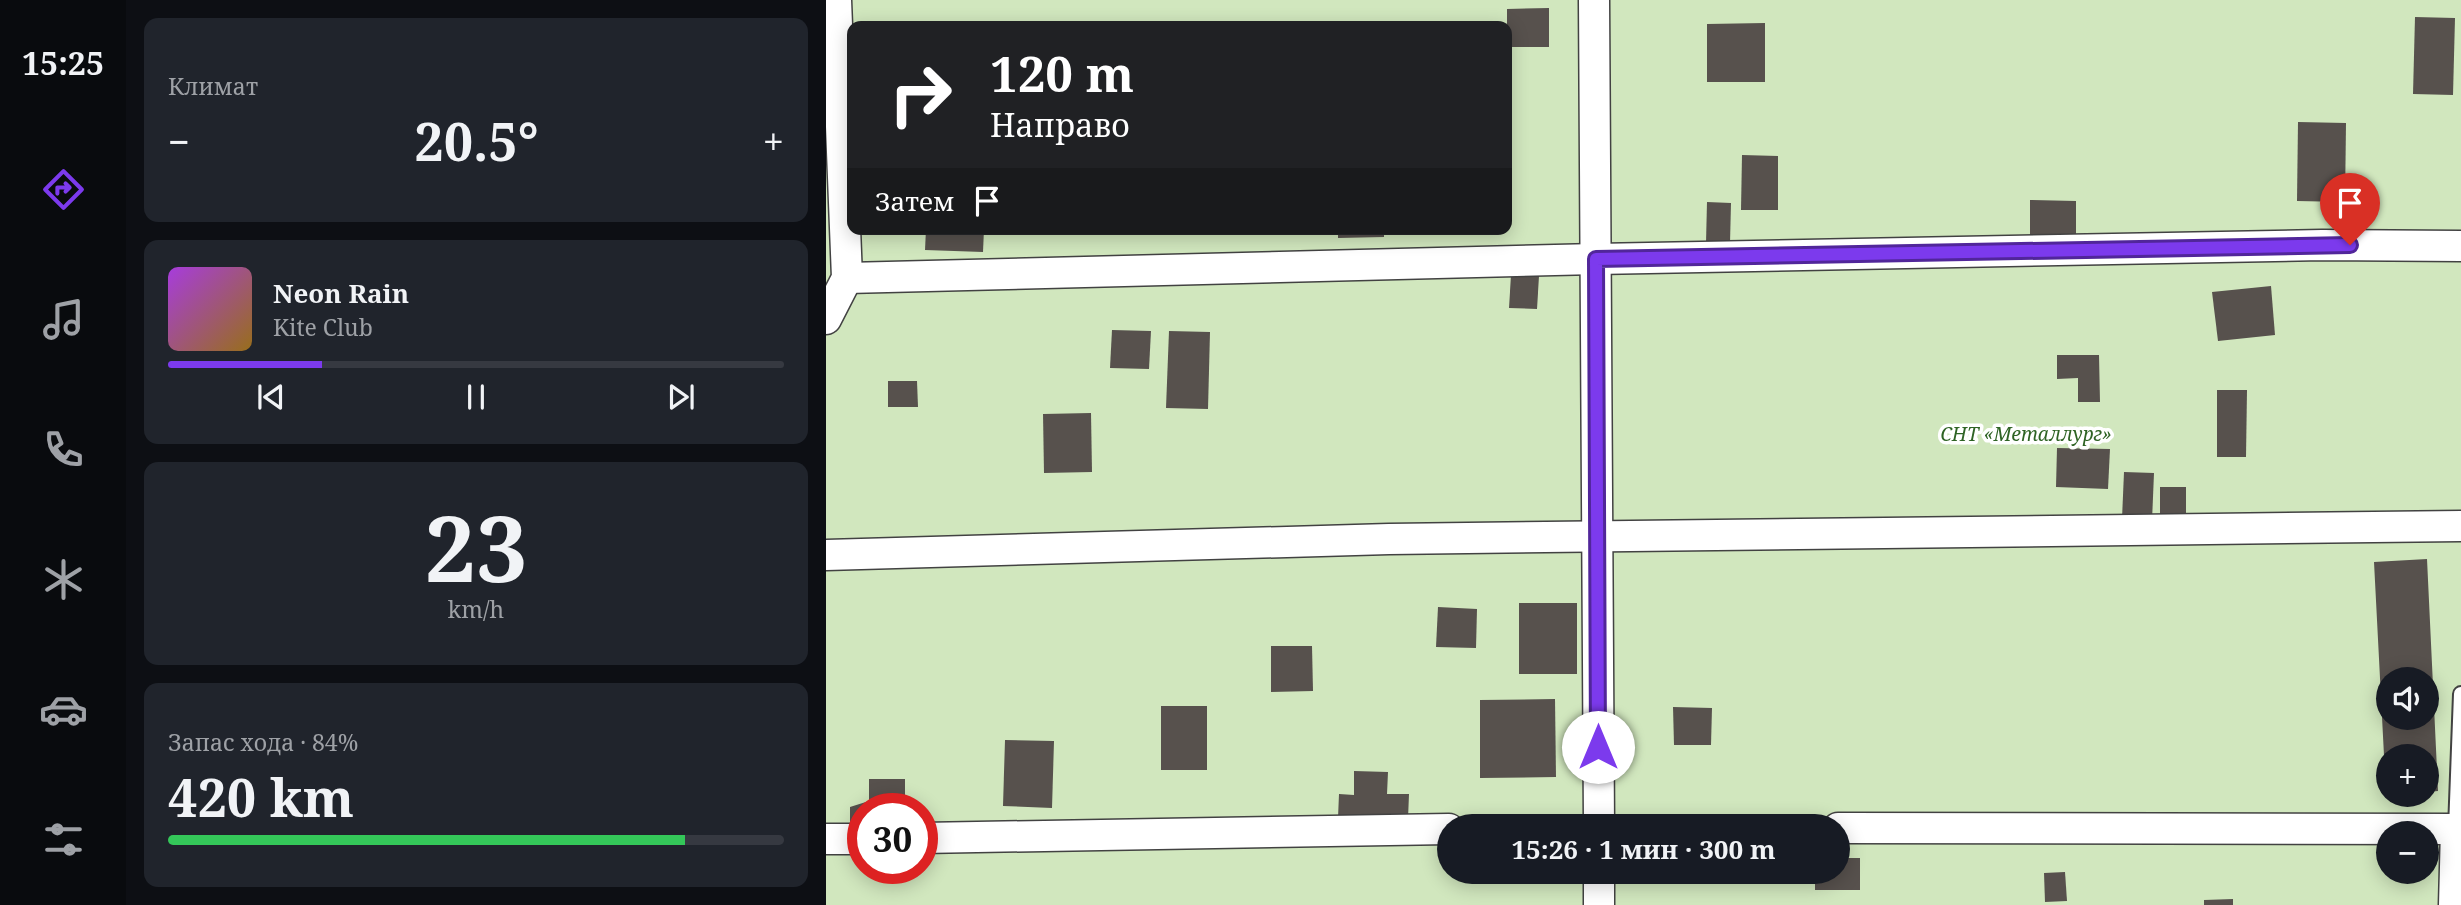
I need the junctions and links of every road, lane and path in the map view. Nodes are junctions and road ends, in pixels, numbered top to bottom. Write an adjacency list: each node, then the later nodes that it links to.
1 (836, 0): 5 (street)
2 (1594, 0): 4 (street)
3 (2461, 246): 4 (street)
4 (1596, 259): 5 (street); 8 (street)
5 (847, 278): 6 (street)
6 (826, 318)
7 (2461, 526): 8 (street)
8 (1597, 538): 9 (street); 11 (street)
9 (826, 555)
10 (2461, 694): 14 (lane)
11 (1599, 814)
12 (1850, 828): 14 (street)
13 (1437, 829): 15 (street)
14 (2458, 829): 20 (street)
15 (938, 838)
16 (826, 839): 17 (street)
17 (847, 839)
18 (1599, 884): 19 (street)
19 (1599, 905)
20 (2454, 905)

